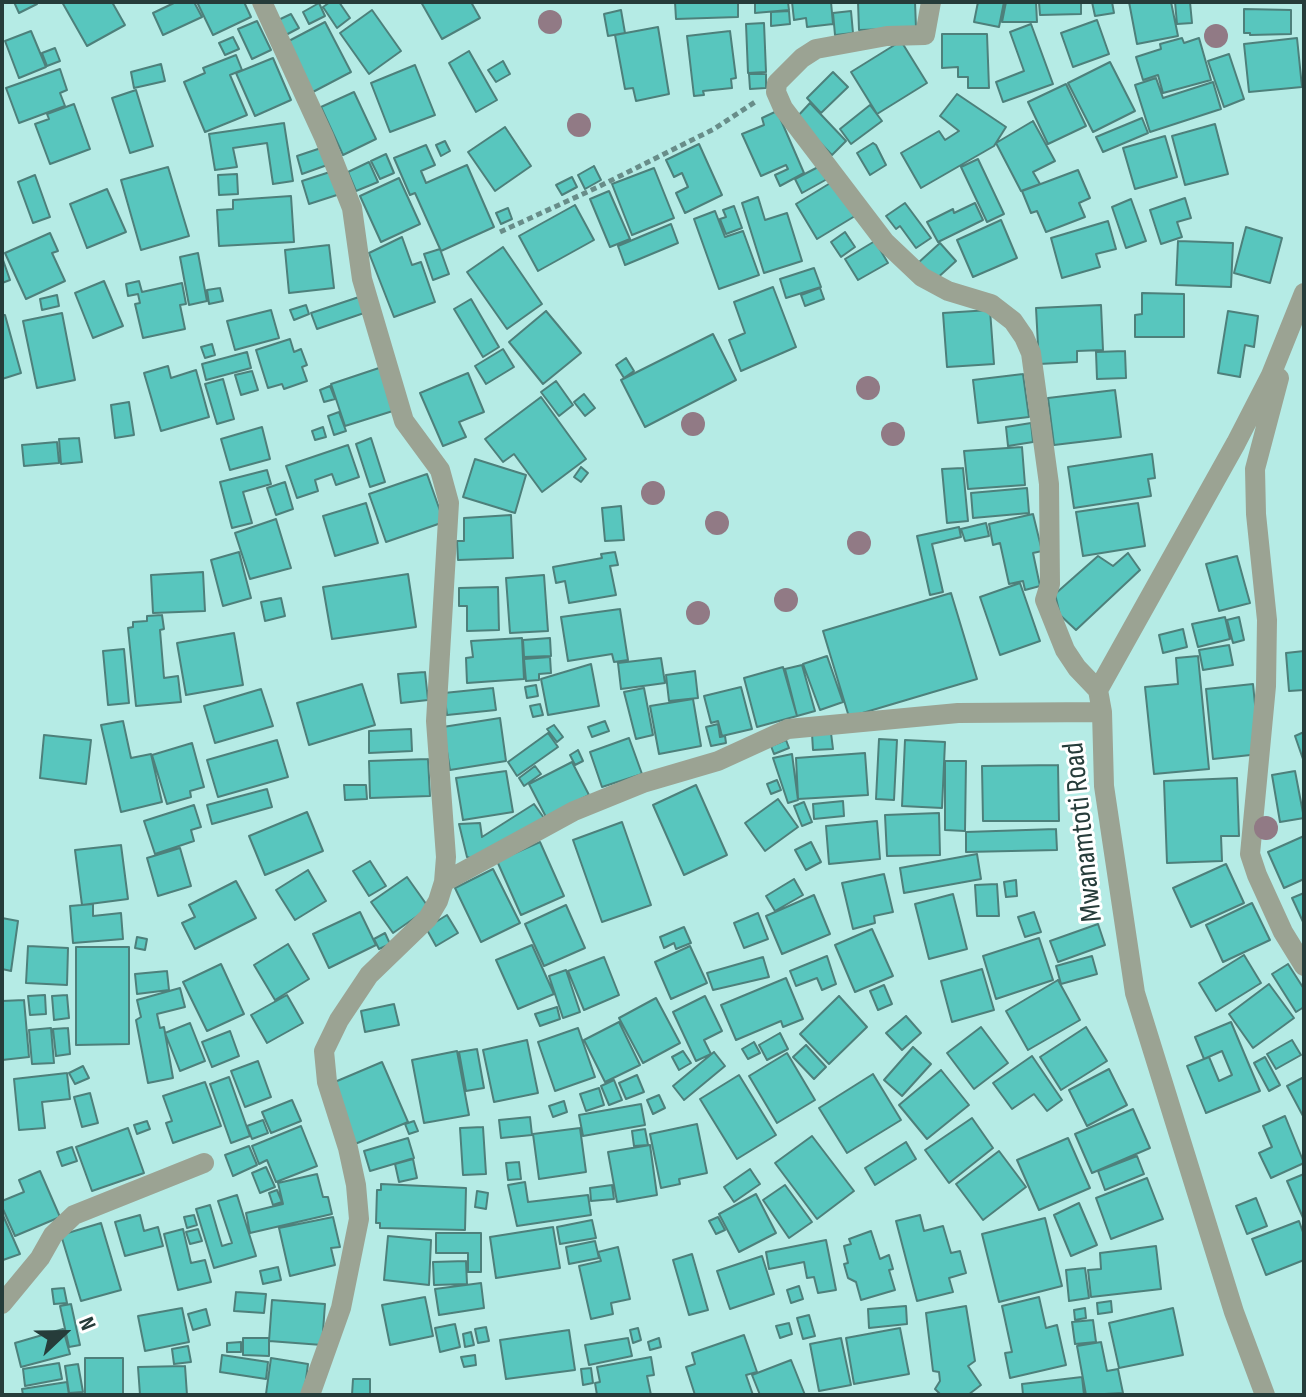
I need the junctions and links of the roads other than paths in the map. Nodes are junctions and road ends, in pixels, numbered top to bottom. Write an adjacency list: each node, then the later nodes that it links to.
1 (262, 2): 7 (street)
2 (931, 2): 5 (street)
3 (1304, 293): 4 (street)
4 (1294, 320): 5 (street); 8 (street)
5 (1098, 690): 6 (street, Mwanamtoti Road)
6 (1102, 712): 7 (street); 12 (street, Mwanamtoti Road)
7 (444, 882): 11 (street)
8 (1304, 966)
9 (204, 1163): 10 (street)
10 (2, 1304)
11 (310, 1395)
12 (1265, 1395)

